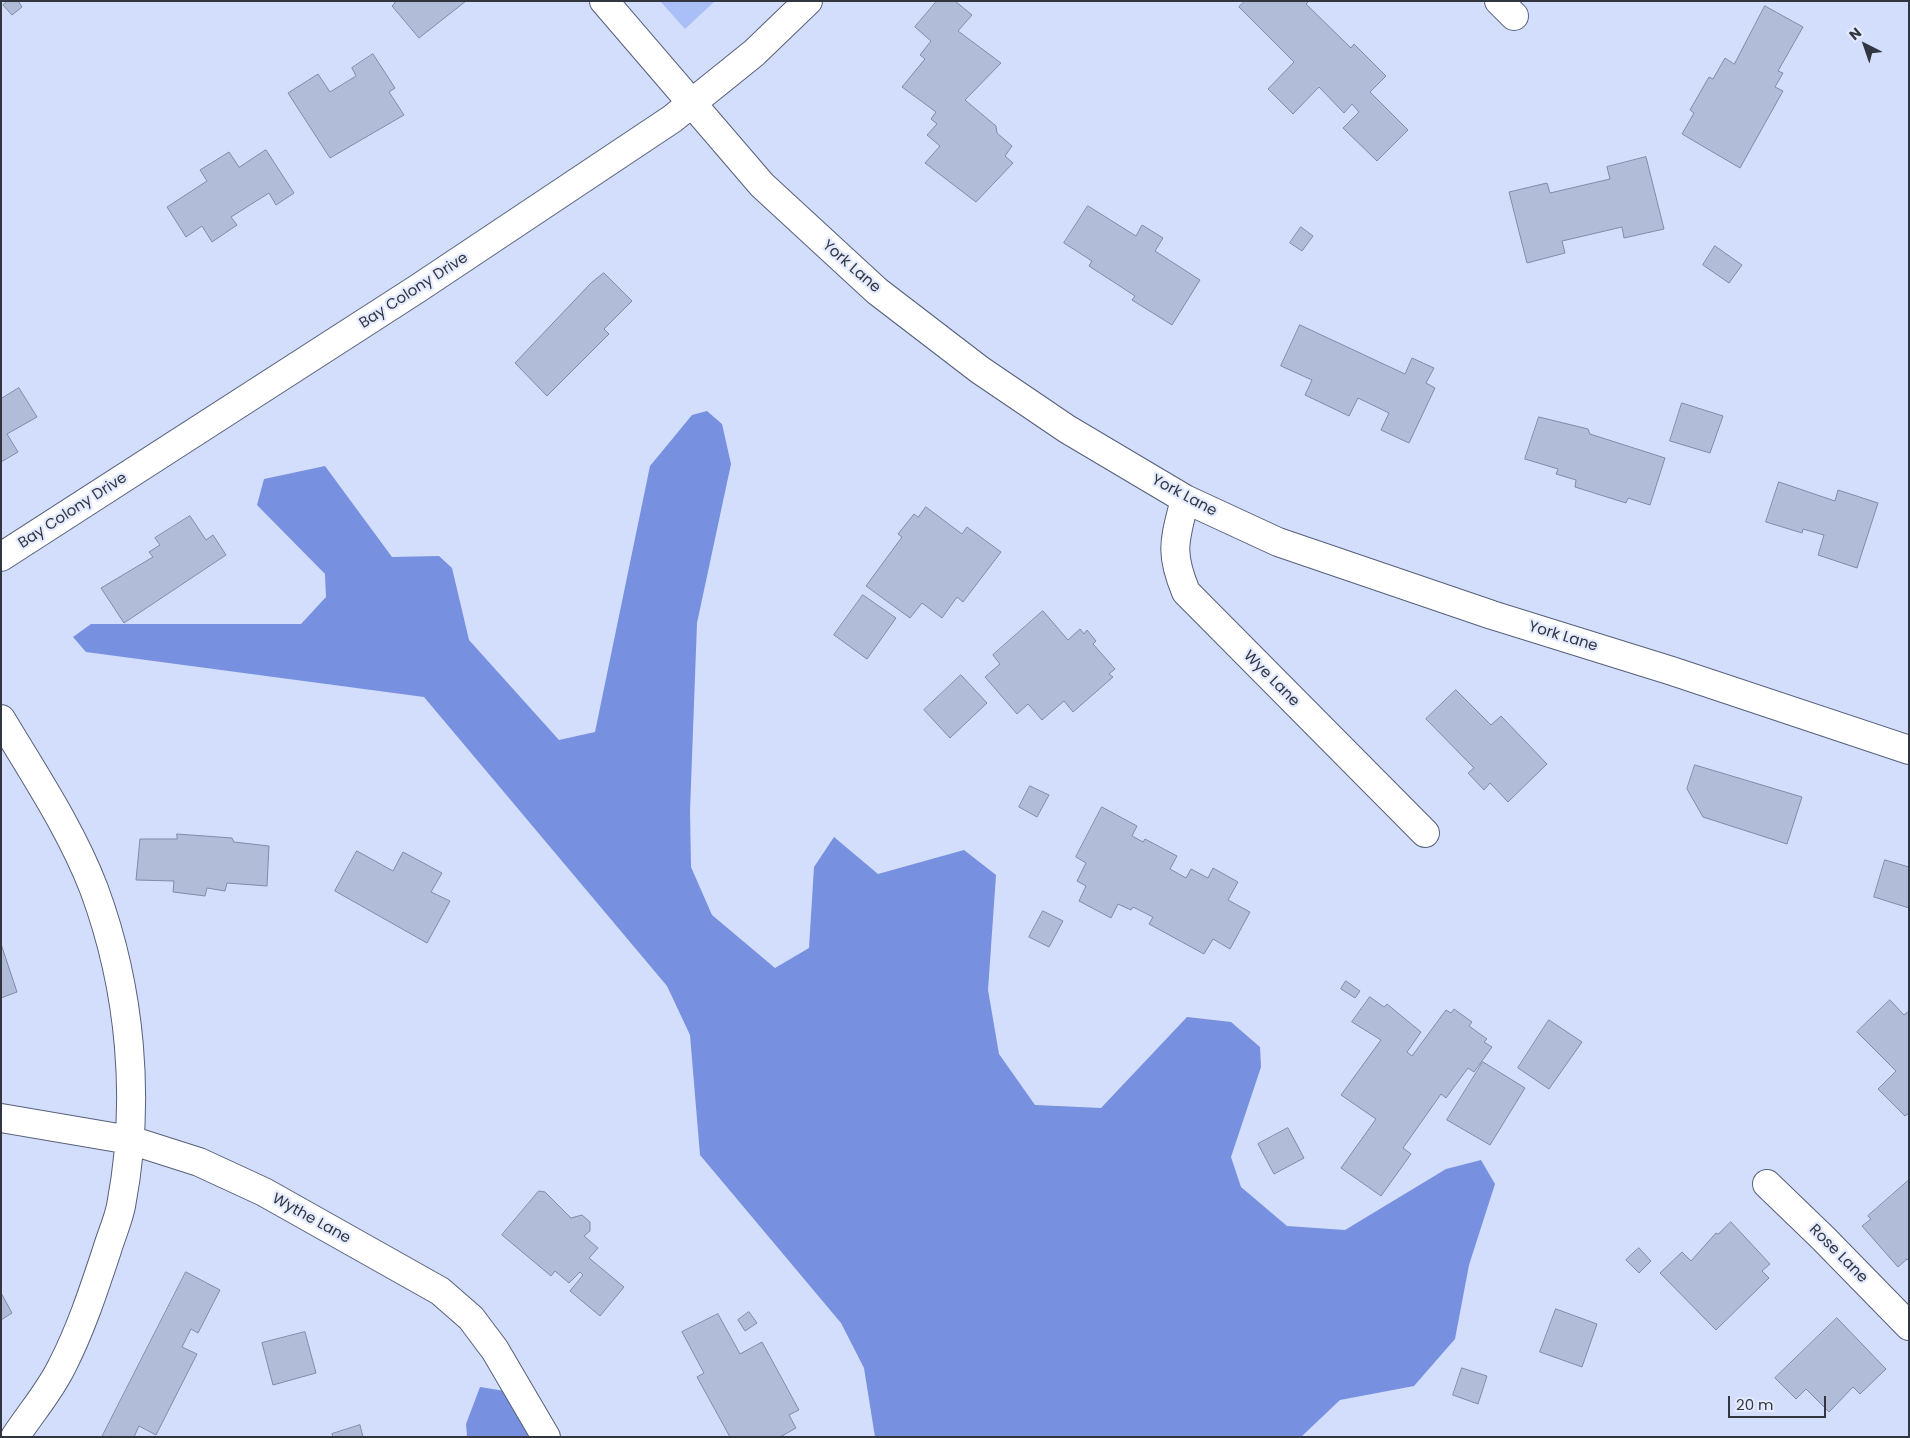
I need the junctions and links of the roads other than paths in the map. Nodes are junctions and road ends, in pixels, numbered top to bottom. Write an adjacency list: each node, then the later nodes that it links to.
1 (604, 1): 3 (street, York Lane)
2 (808, 1): 3 (street, Bay Colony Drive)
3 (691, 104): 4 (street, York Lane); 5 (street, Bay Colony Drive)
4 (1186, 499): 7 (street, York Lane); 8 (street, Wye Lane)
5 (1, 557)
6 (1, 719): 10 (street)
7 (1909, 750)
8 (1425, 833)
9 (1, 1118): 10 (street, Wythe Lane)
10 (130, 1140): 13 (street); 14 (street, Wythe Lane)
11 (1767, 1184): 12 (street, Rose Lane)
12 (1909, 1326)
13 (15, 1437)
14 (546, 1437)

